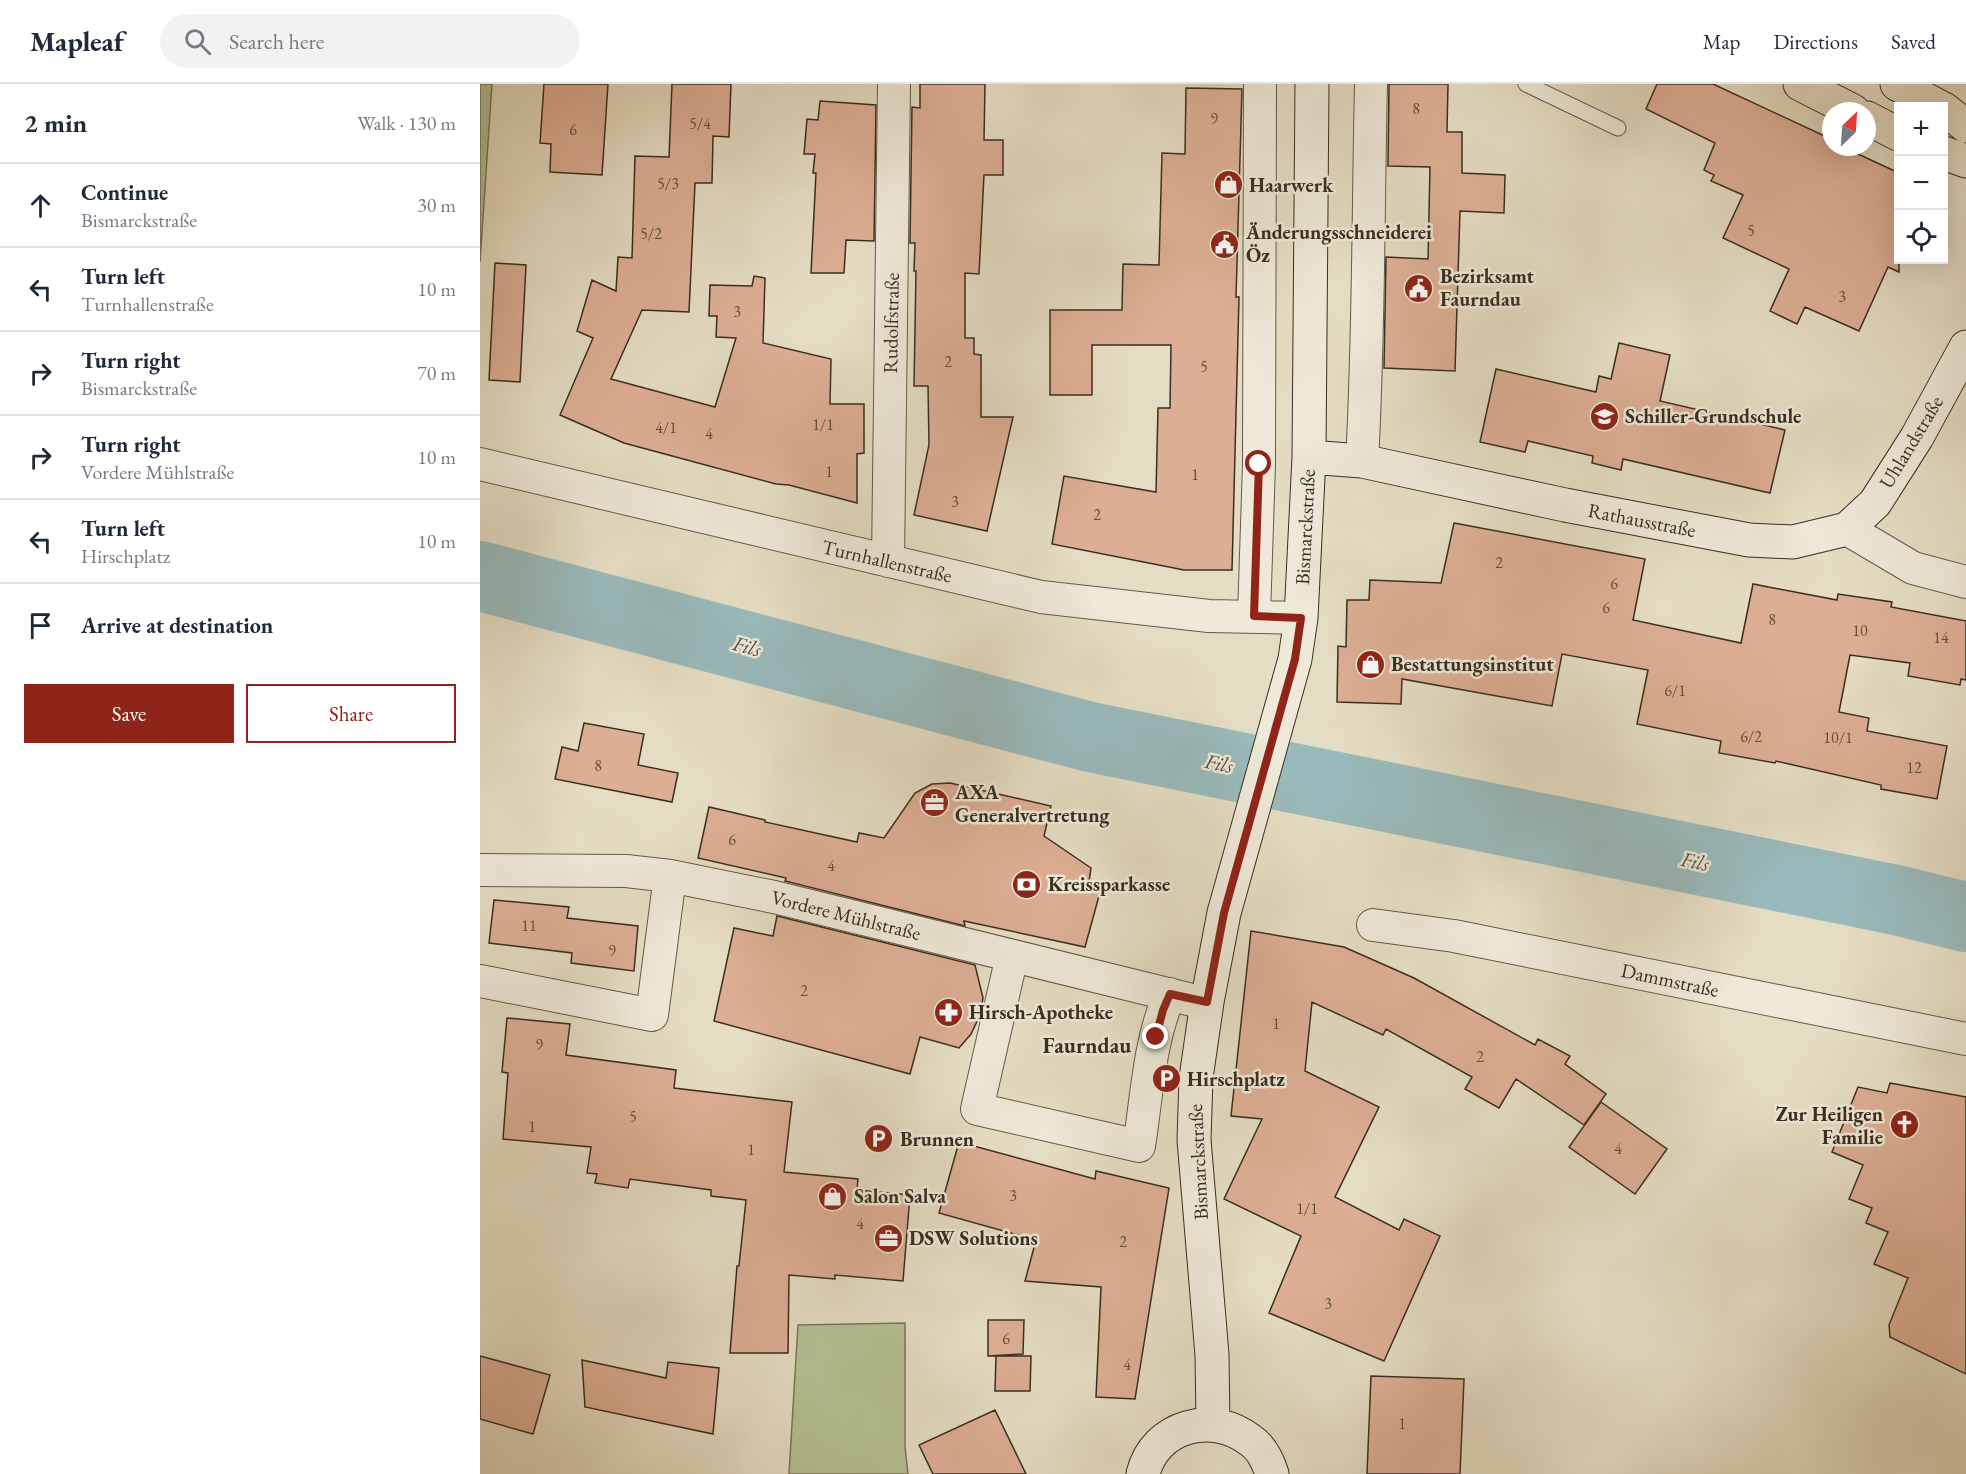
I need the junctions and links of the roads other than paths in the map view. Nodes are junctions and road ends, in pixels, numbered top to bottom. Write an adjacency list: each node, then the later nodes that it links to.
1 (894, 84): 22 (street, Rudolfstraße)
2 (1260, 84): 24 (street)
3 (1312, 84): 18 (street, Bismarckstraße)
4 (1371, 84): 19 (street)
5 (1526, 84): 13 (lane)
6 (1800, 84): 8 (main road)
7 (1897, 84): 9 (main road)
8 (1835, 102)
9 (1931, 102)
10 (1948, 112): 12 (main road)
11 (1876, 122): 14 (main road)
12 (1966, 126)
13 (1618, 128)
14 (1894, 132)
15 (1948, 154): 16 (main road)
16 (1966, 161)
17 (1966, 348): 21 (street, Uhlandstraße)
18 (1309, 457): 19 (street, Rathausstraße); 25 (street, Bismarckstraße)
19 (1362, 461): 21 (street, Rathausstraße)
20 (480, 464): 22 (street, Turnhallenstraße)
21 (1846, 529): 23 (street)
22 (888, 561): 24 (street, Turnhallenstraße)
23 (1966, 582)
24 (1254, 616): 25 (street, Turnhallenstraße)
25 (1301, 618): 32 (street, Bismarckstraße)
26 (480, 870): 27 (street, Vordere Mühlstraße)
27 (670, 876): 29 (street, Vordere Mühlstraße); 30 (street)
28 (1373, 925): 33 (street, Dammstraße)
29 (1010, 966): 31 (street, Vordere Mühlstraße); 31 (street)
30 (480, 981)
31 (1170, 994): 32 (street, Vordere Mühlstraße)
32 (1207, 1002): 34 (street, Bismarckstraße)
33 (1966, 1039)
34 (1214, 1424): 35 (street); 36 (street)
35 (1143, 1474)
36 (1272, 1474)

